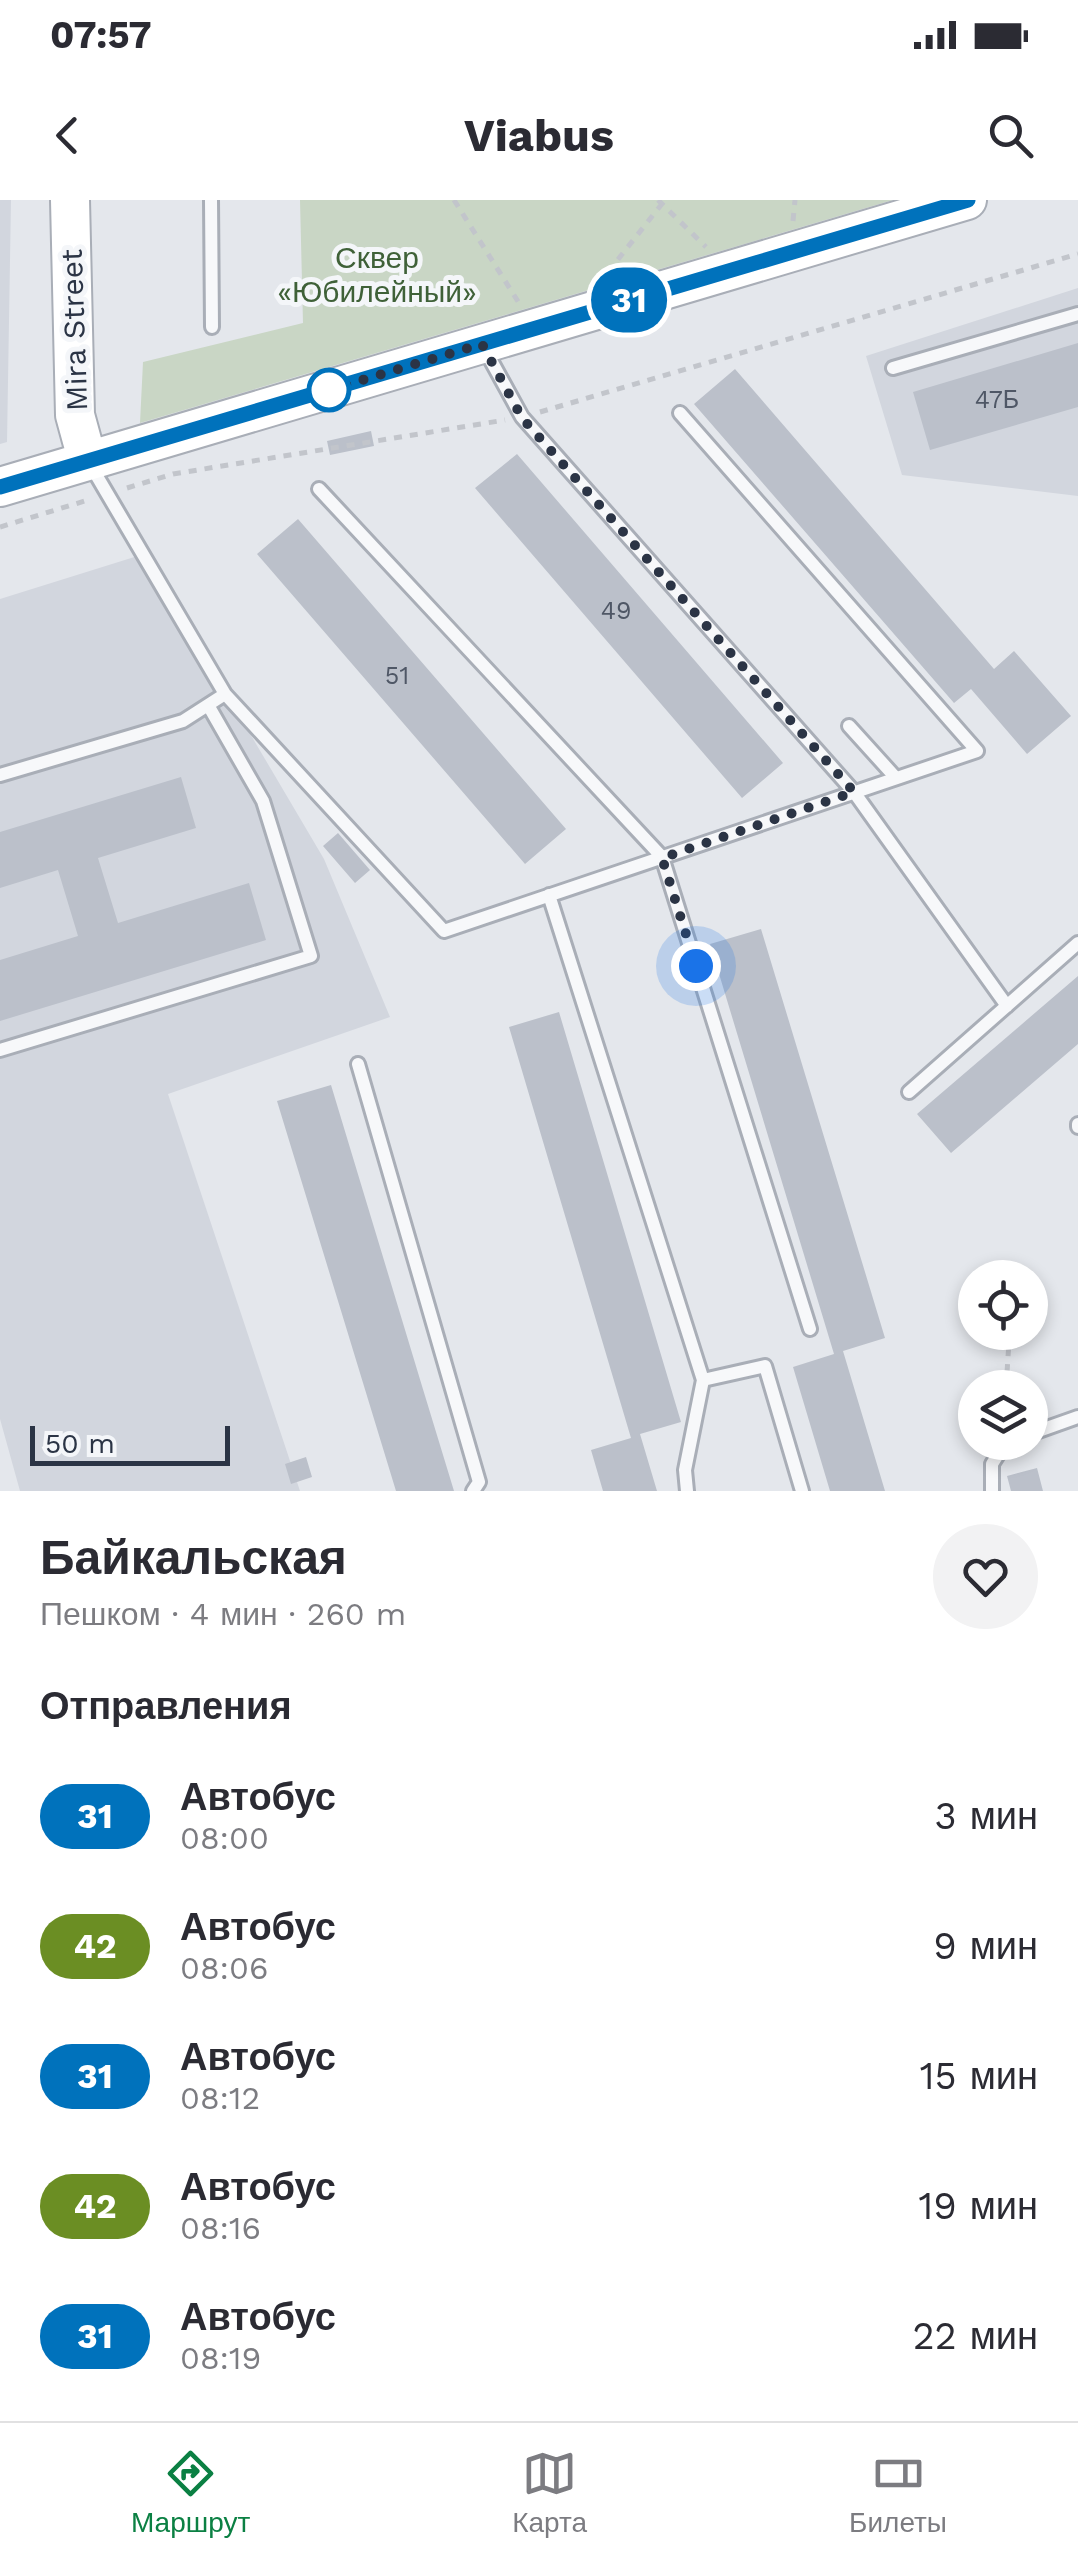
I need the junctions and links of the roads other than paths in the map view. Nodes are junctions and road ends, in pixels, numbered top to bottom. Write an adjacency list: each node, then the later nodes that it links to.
1 (70, 200): 9 (main road, Mira Street)
2 (211, 200): 5 (lane)
3 (968, 200): 6 (main road)
4 (1078, 314): 7 (lane)
5 (212, 327)
6 (482, 344): 9 (main road); 17 (lane)
7 (893, 368)
8 (680, 412): 16 (lane)
9 (87, 459): 10 (main road); 12 (lane)
10 (0, 487)
11 (320, 489): 18 (lane)
12 (225, 694): 13 (lane); 19 (lane)
13 (208, 705): 15 (lane); 22 (lane)
14 (849, 726): 16 (lane)
15 (0, 775)
16 (896, 778): 17 (lane)
17 (854, 792): 18 (lane); 21 (lane)
18 (662, 858): 19 (lane); 25 (lane)
19 (549, 895): 26 (lane)
20 (1078, 943): 21 (lane)
21 (1007, 1006): 24 (lane)
22 (0, 1050)
23 (358, 1064): 30 (lane)
24 (909, 1092)
25 (810, 1328)
26 (703, 1380): 31 (lane); 32 (lane)
27 (1078, 1417): 28 (lane)
28 (1048, 1428)
29 (995, 1460): 33 (lane)
30 (473, 1491)
31 (688, 1491)
32 (802, 1491)
33 (992, 1491)

